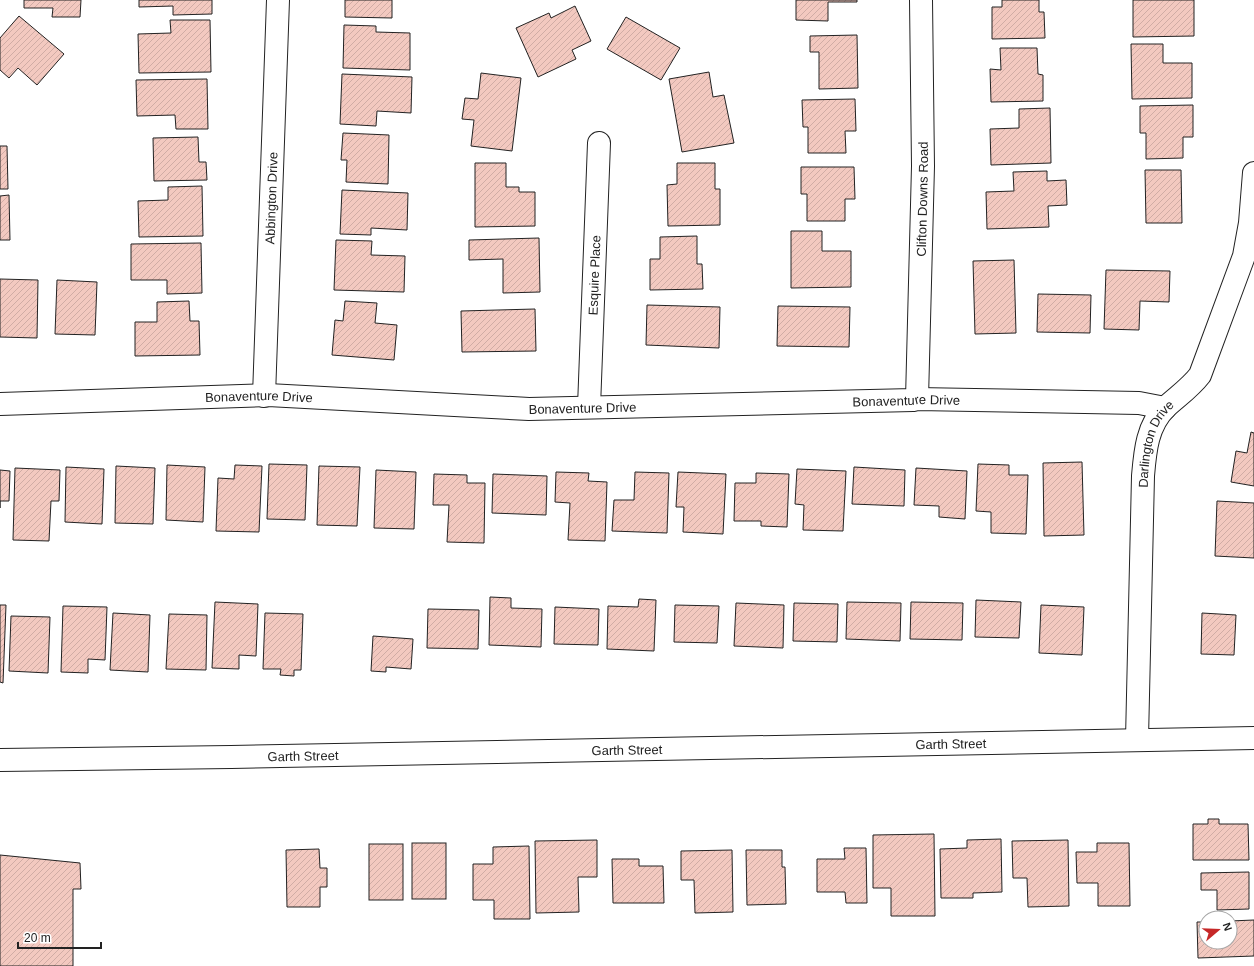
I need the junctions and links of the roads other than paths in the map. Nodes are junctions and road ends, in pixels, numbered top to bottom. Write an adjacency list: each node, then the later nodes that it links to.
1 (278, 0): 5 (street, Abbington Drive)
2 (921, 0): 6 (street, Clifton Downs Road)
3 (599, 143): 8 (street, Esquire Place)
4 (1254, 173): 9 (street, Darlington Drive)
5 (264, 396): 7 (street, Bonaventure Drive); 8 (street, Bonaventure Drive)
6 (917, 398): 8 (street, Bonaventure Drive); 9 (street, Bonaventure Drive)
7 (0, 404)
8 (589, 407)
9 (1165, 408): 11 (street, Darlington Drive)
10 (1254, 738): 11 (street, Garth Street)
11 (1137, 739): 12 (street, Garth Street)
12 (0, 760)

